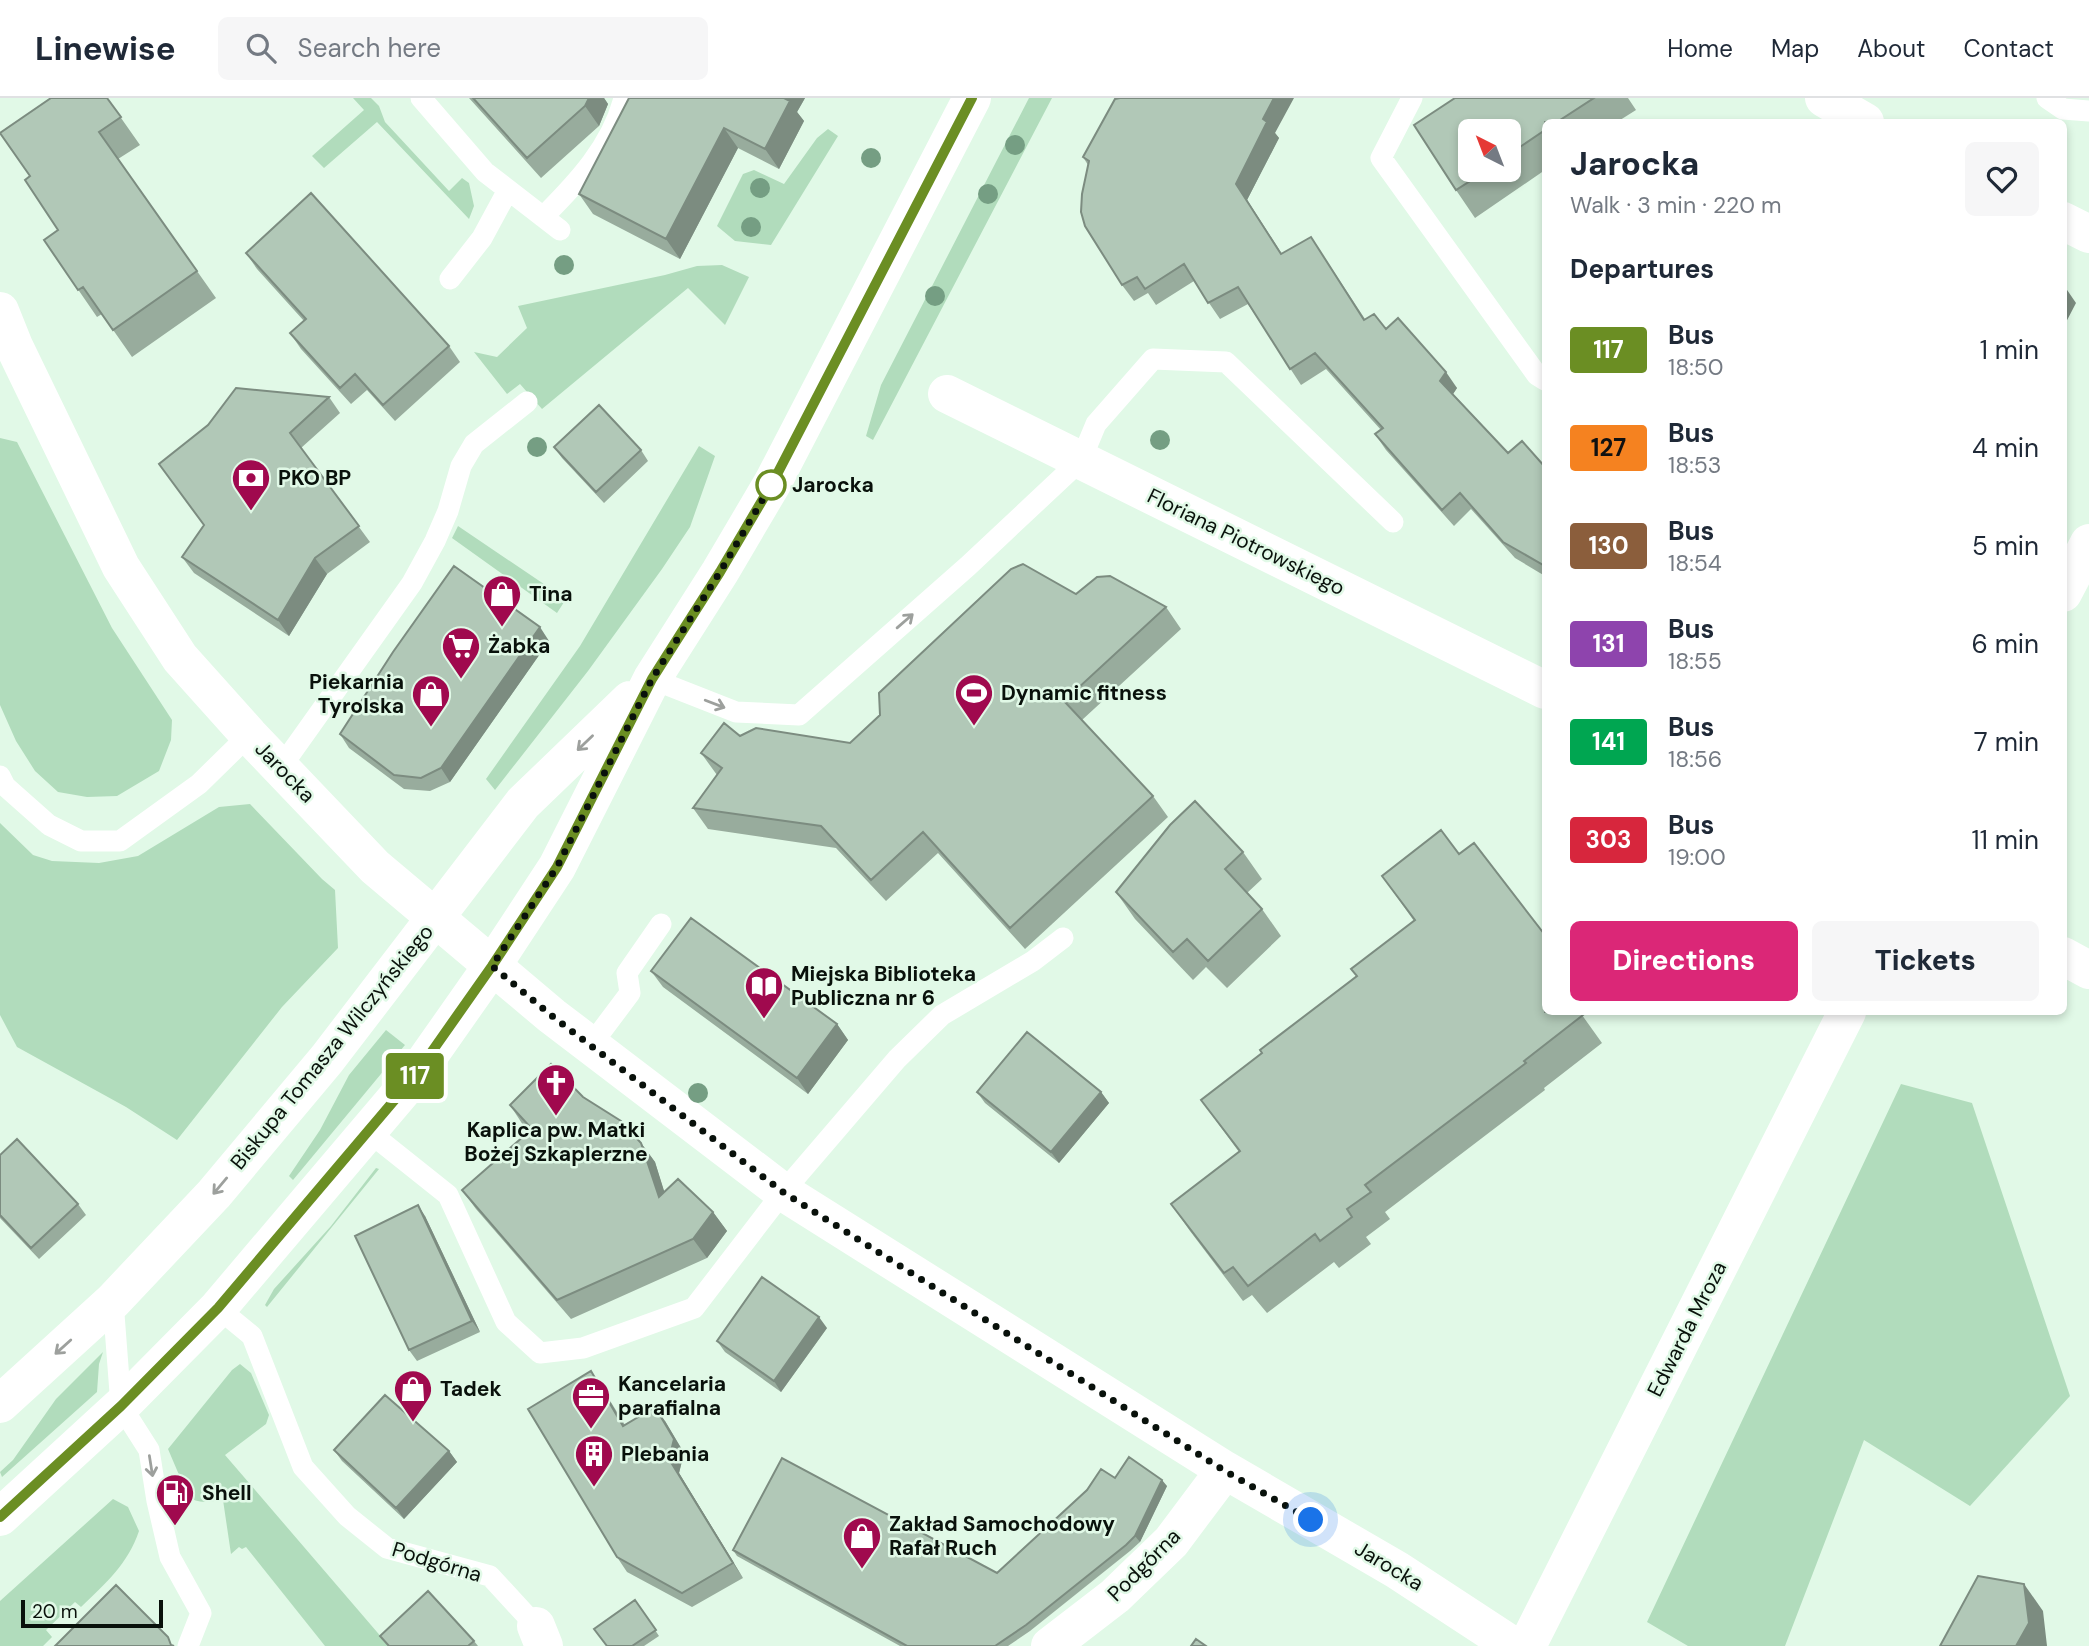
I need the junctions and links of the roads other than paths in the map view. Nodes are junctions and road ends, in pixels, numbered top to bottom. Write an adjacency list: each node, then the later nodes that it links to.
1 (421, 98): 9 (lane)
2 (624, 98): 10 (lane)
3 (972, 98): 23 (street, Biskupa Tomasza Wilczyńskiego)
4 (1412, 98): 16 (lane)
5 (1824, 98): 8 (street)
6 (2047, 98): 7 (lane)
7 (2089, 111)
8 (1860, 119)
9 (508, 190): 10 (lane); 14 (lane)
10 (543, 217): 12 (lane)
11 (2067, 223): 13 (street)
12 (560, 230)
13 (2089, 234)
14 (450, 279)
15 (5, 339): 25 (street, Jarocka)
16 (1542, 378)
17 (947, 394): 19 (street, Floriana Piotrowskiego)
18 (527, 402): 26 (lane)
19 (1081, 460): 20 (lane); 23 (lane, one-way to 19); 24 (street, Floriana Piotrowskiego)
20 (1393, 522)
21 (2089, 543): 22 (street)
22 (2067, 585)
23 (652, 679): 28 (street, Biskupa Tomasza Wilczyńskiego, one-way to 28); 32 (street, Biskupa Tomasza Wilczyńskiego)
24 (1542, 689)
25 (249, 735): 26 (street, Jarocka); 27 (lane)
26 (281, 767): 28 (street, Jarocka)
27 (0, 776)
28 (435, 919): 32 (street, Jarocka); 38 (street, Biskupa Tomasza Wilczyńskiego, one-way to 38)
29 (661, 924): 35 (lane)
30 (1063, 938): 37 (lane)
31 (2067, 958): 33 (street)
32 (492, 966): 35 (street, Jarocka); 36 (street, Biskupa Tomasza Wilczyńskiego)
33 (2089, 970)
34 (1845, 1015): 48 (street, Edwarda Mroza)
35 (590, 1045): 37 (street, Jarocka)
36 (369, 1132): 37 (lane); 39 (street, Biskupa Tomasza Wilczyńskiego)
37 (783, 1192): 42 (street, Jarocka)
38 (113, 1301): 40 (street, Biskupa Tomasza Wilczyńskiego, one-way to 40); 41 (lane)
39 (218, 1308): 41 (street, Biskupa Tomasza Wilczyńskiego); 44 (lane, Podgórna)
40 (0, 1404)
41 (121, 1406): 43 (street, Biskupa Tomasza Wilczyńskiego); 45 (lane, one-way to 45)
42 (1225, 1471): 46 (street, Podgórna); 47 (street, Jarocka)
43 (0, 1517)
44 (540, 1636)
45 (188, 1646)
46 (1050, 1646)
47 (1513, 1646)
48 (1527, 1646)

